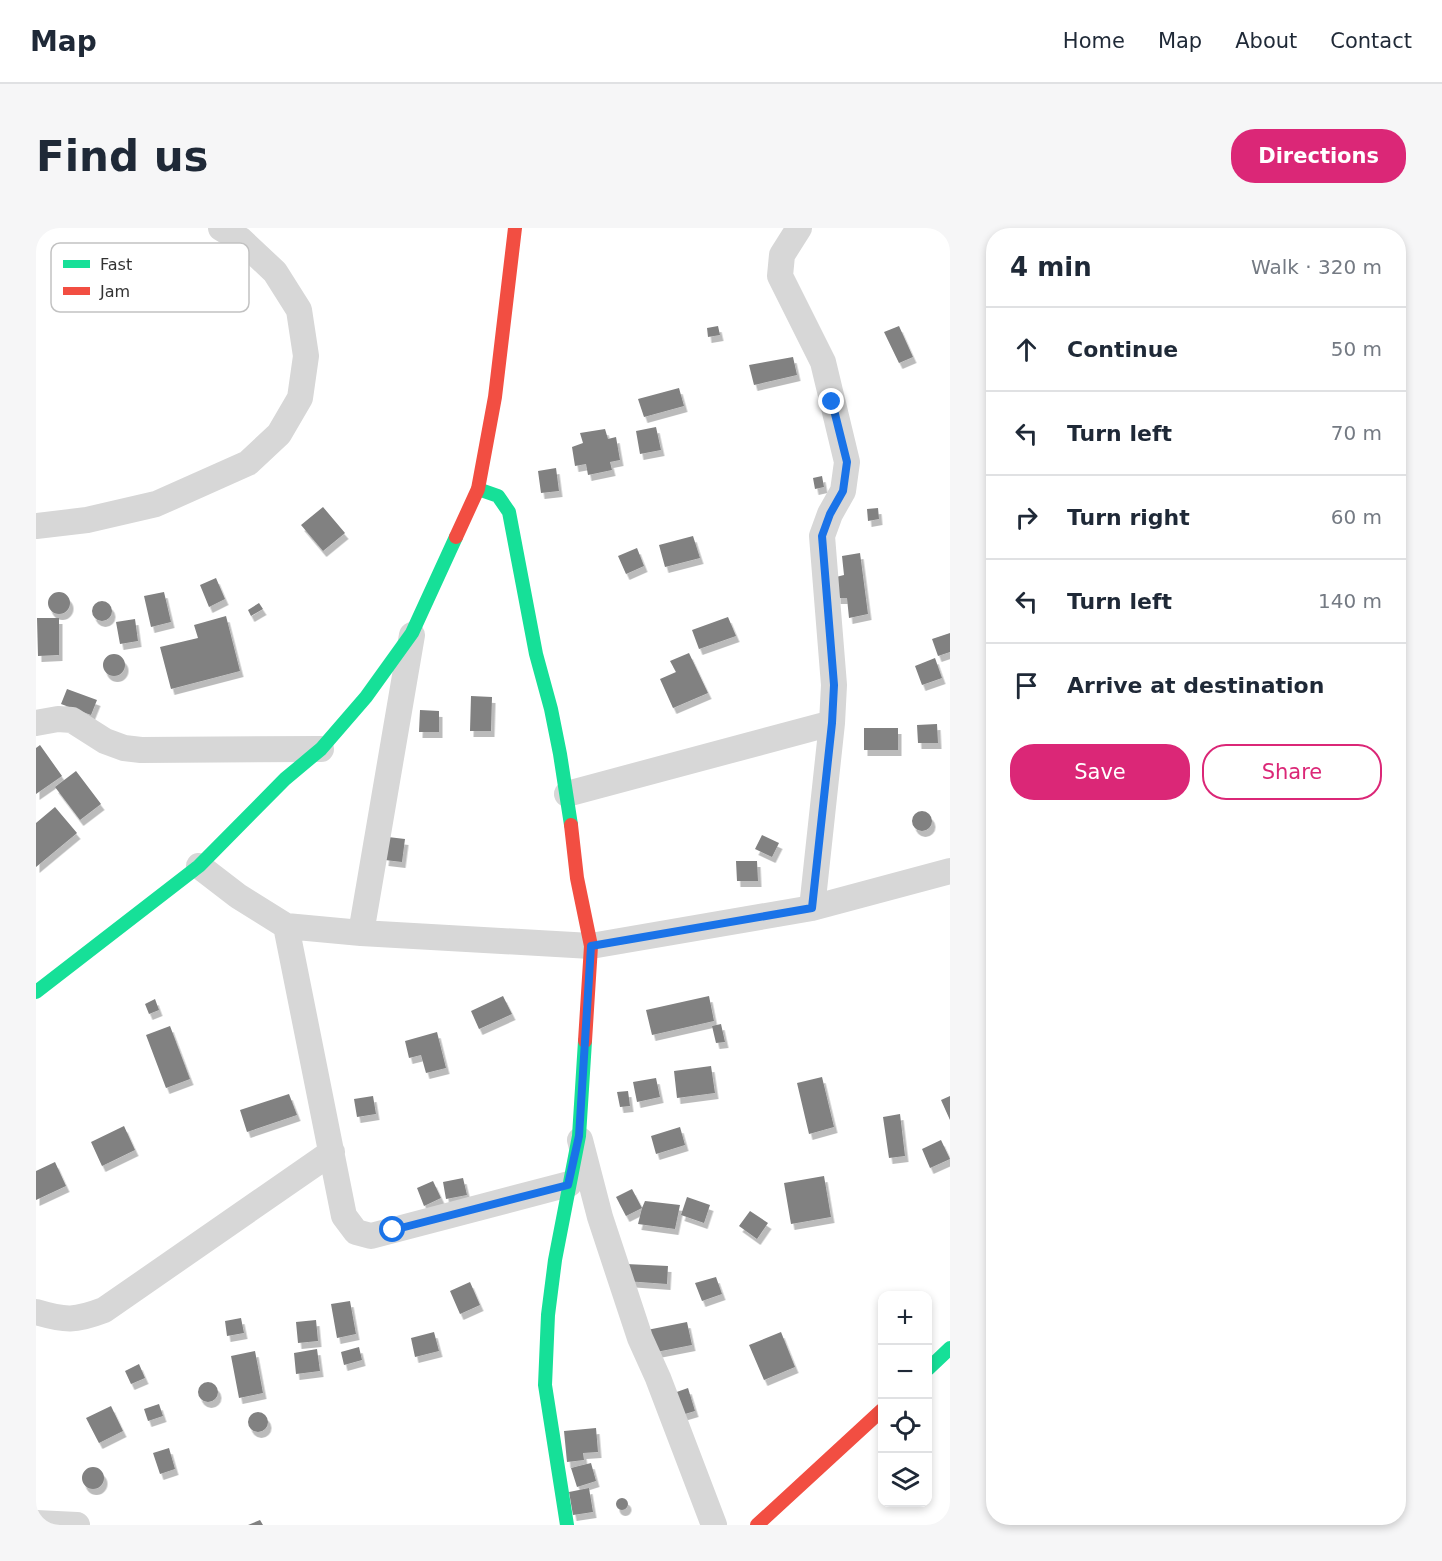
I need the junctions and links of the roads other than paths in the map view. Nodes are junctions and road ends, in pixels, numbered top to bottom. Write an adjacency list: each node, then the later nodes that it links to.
1 (221, 228): 4 (street)
2 (515, 228): 6 (street)
3 (799, 228): 10 (street)
4 (245, 243)
5 (249, 247): 7 (street)
6 (478, 489): 8 (street); 12 (street)
7 (36, 526)
8 (412, 633): 11 (street); 17 (street)
9 (36, 723): 11 (street)
10 (832, 723): 12 (street); 15 (street)
11 (321, 750): 13 (street)
12 (567, 794): 18 (street)
13 (199, 866): 16 (street); 19 (street)
14 (950, 871): 15 (street)
15 (812, 908): 18 (street)
16 (286, 926): 17 (street); 21 (street)
17 (361, 933): 18 (street)
18 (591, 946): 20 (street)
19 (36, 992)
20 (579, 1136): 22 (street); 30 (street)
21 (332, 1152): 22 (street); 23 (street)
22 (568, 1185): 29 (street)
23 (36, 1312)
24 (950, 1348): 25 (street)
25 (932, 1364)
26 (878, 1414): 31 (street)
27 (36, 1523): 28 (street)
28 (76, 1525)
29 (567, 1525)
30 (714, 1525)
31 (757, 1525)

